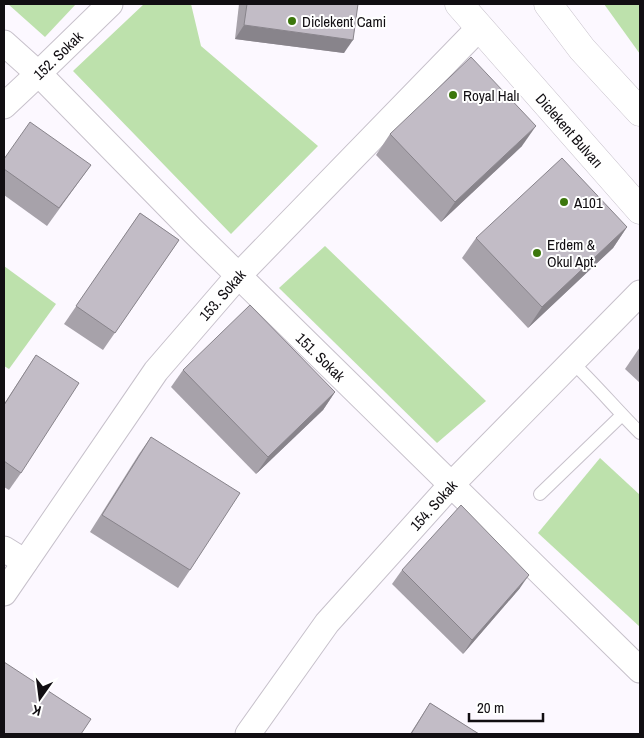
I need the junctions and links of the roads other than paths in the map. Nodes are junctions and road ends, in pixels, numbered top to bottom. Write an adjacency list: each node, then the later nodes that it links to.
1 (110, 4): 6 (street, 152. Sokak)
2 (459, 4): 4 (main road, Diclekent Bulvarı)
3 (548, 4): 8 (main road)
4 (480, 28): 9 (main road, Diclekent Bulvarı); 10 (street, 153. Sokak)
5 (4, 43): 6 (street, 151. Sokak)
6 (38, 74): 7 (street, 152. Sokak); 10 (street, 151. Sokak)
7 (4, 106)
8 (640, 112)
9 (640, 210)
10 (238, 276): 15 (street, 151. Sokak); 18 (street, 153. Sokak)
11 (640, 293): 12 (street, 154. Sokak)
12 (572, 362): 13 (lane); 15 (street, 154. Sokak)
13 (622, 415): 14 (lane); 16 (lane)
14 (640, 432)
15 (451, 485): 20 (street, 151. Sokak); 21 (street, 154. Sokak)
16 (540, 494)
17 (4, 549): 18 (street)
18 (25, 562): 19 (street, 153. Sokak)
19 (4, 593)
20 (640, 670)
21 (248, 734)

